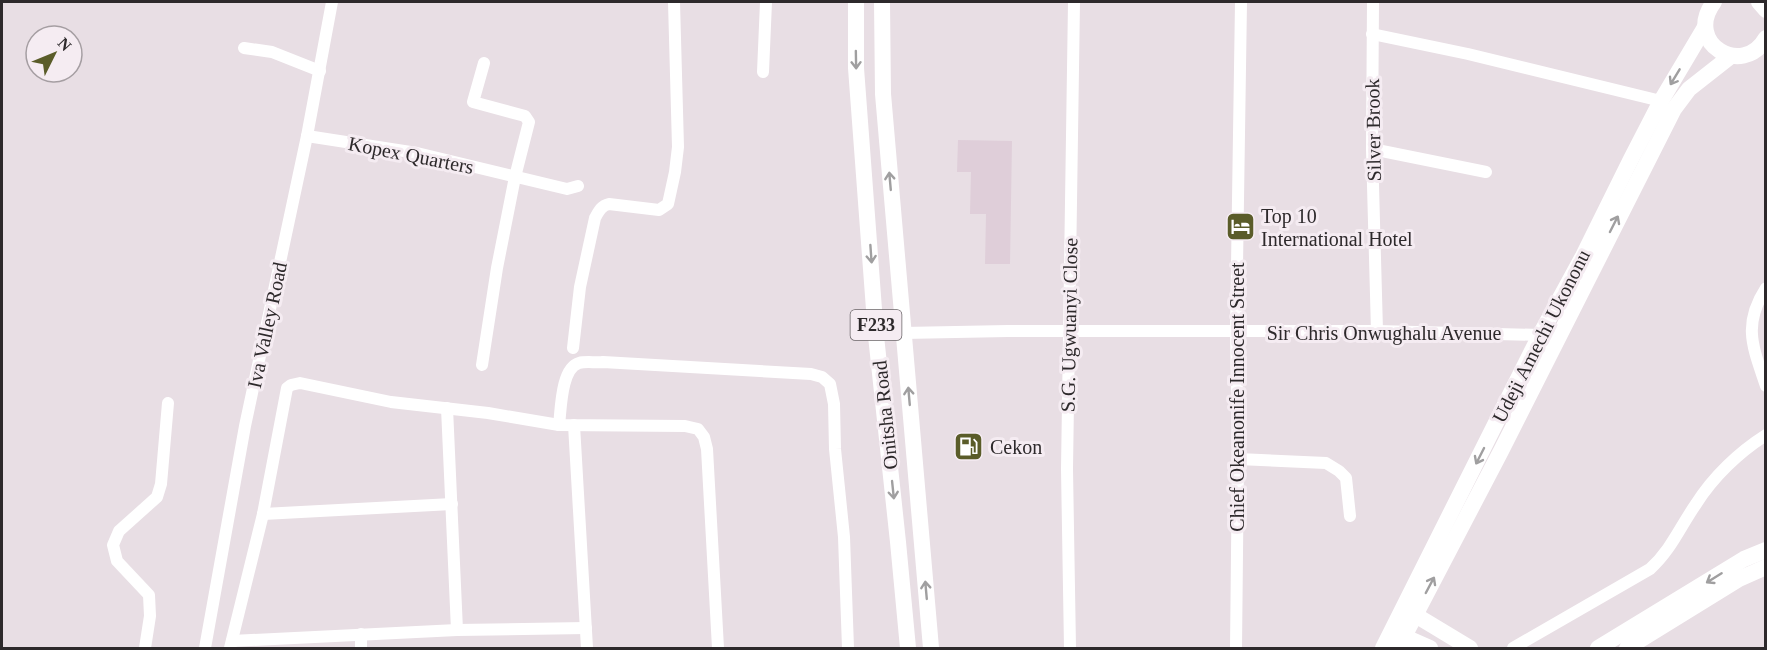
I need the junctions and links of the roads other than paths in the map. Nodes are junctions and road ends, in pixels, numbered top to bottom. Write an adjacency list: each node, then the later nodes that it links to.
1 (333, 2): 19 (street, Iva Valley Road)
2 (675, 2): 35 (street)
3 (766, 2): 20 (street)
4 (856, 2): 34 (main road, Onitsha Road / F233, one-way to 34)
5 (882, 2): 32 (main road, Onitsha Road / F233, one-way to 5)
6 (1074, 2): 30 (street, S.G. Ugwuanyi Close)
7 (1241, 2): 31 (street, Chief Okeanonife Innocent Street)
8 (1373, 2): 13 (street, Silver Brook)
9 (1714, 2): 12 (main road, Udeji Amechi Ukononu)
10 (1760, 2): 11 (main road)
11 (1766, 10)
12 (1705, 27): 16 (main road); 21 (main road, Udeji Amechi Ukononu, one-way to 21)
13 (1372, 34): 21 (street); 23 (street, Silver Brook)
14 (1766, 38): 17 (main road)
15 (244, 48): 19 (street)
16 (1731, 56): 17 (main road); 27 (main road, Udeji Amechi Ukononu, one-way to 16)
17 (1757, 56)
18 (484, 63): 25 (street)
19 (320, 70): 22 (street, Iva Valley Road)
20 (763, 72)
21 (1660, 101): 27 (main road, Udeji Amechi Ukononu)
22 (307, 136): 25 (street, Kopex Quarters); 56 (street, Iva Valley Road)
23 (1372, 149): 24 (street); 29 (street, Silver Brook)
24 (1486, 172)
25 (515, 177): 26 (street, Kopex Quarters); 36 (street)
26 (578, 186)
27 (1589, 260): 33 (main road, Udeji Amechi Ukononu); 49 (main road, Udeji Amechi Ukononu, one-way to 27)
28 (1766, 288): 37 (street)
29 (1377, 331): 31 (street, Sir Chris Onwughalu Avenue); 33 (street, Sir Chris Onwughalu Avenue)
30 (1070, 332): 31 (street, Sir Chris Onwughalu Avenue); 32 (street, Sir Chris Onwughalu Avenue); 63 (street, S.G. Ugwuanyi Close)
31 (1236, 332): 43 (street, Chief Okeanonife Innocent Street)
32 (903, 333): 34 (street, Sir Chris Onwughalu Avenue); 62 (main road, Onitsha Road / F233, one-way to 32)
33 (1540, 335): 49 (main road, Udeji Amechi Ukononu, one-way to 49)
34 (876, 336): 61 (main road, Onitsha Road / F233, one-way to 61)
35 (573, 348)
36 (482, 365)
37 (1766, 386)
38 (168, 403): 55 (street)
39 (447, 408): 40 (street); 44 (street); 45 (street)
40 (559, 425): 41 (street); 60 (street)
41 (574, 425): 50 (street); 59 (street)
42 (1766, 435): 68 (street)
43 (1238, 459): 46 (street); 64 (street, Chief Okeanonife Innocent Street)
44 (452, 504): 45 (street); 51 (street)
45 (263, 514): 54 (street)
46 (1350, 516)
47 (1766, 550): 69 (main road, one-way to 69)
48 (1766, 567): 70 (main road)
49 (1409, 611): 53 (main road, Udeji Amechi Ukononu); 67 (main road)
50 (586, 628): 51 (street); 58 (street)
51 (457, 630): 52 (street)
52 (361, 634): 54 (street); 57 (street)
53 (1398, 639): 65 (main road, Udeji Amechi Ukononu); 66 (main road)
54 (231, 645)
55 (145, 648)
56 (205, 648)
57 (361, 648)
58 (587, 648)
59 (718, 648)
60 (848, 648)
61 (908, 648)
62 (931, 648)
63 (1070, 648)
64 (1236, 648)
65 (1383, 648)
66 (1430, 648)
67 (1470, 648)
68 (1513, 648)
69 (1598, 648)
70 (1627, 648)

